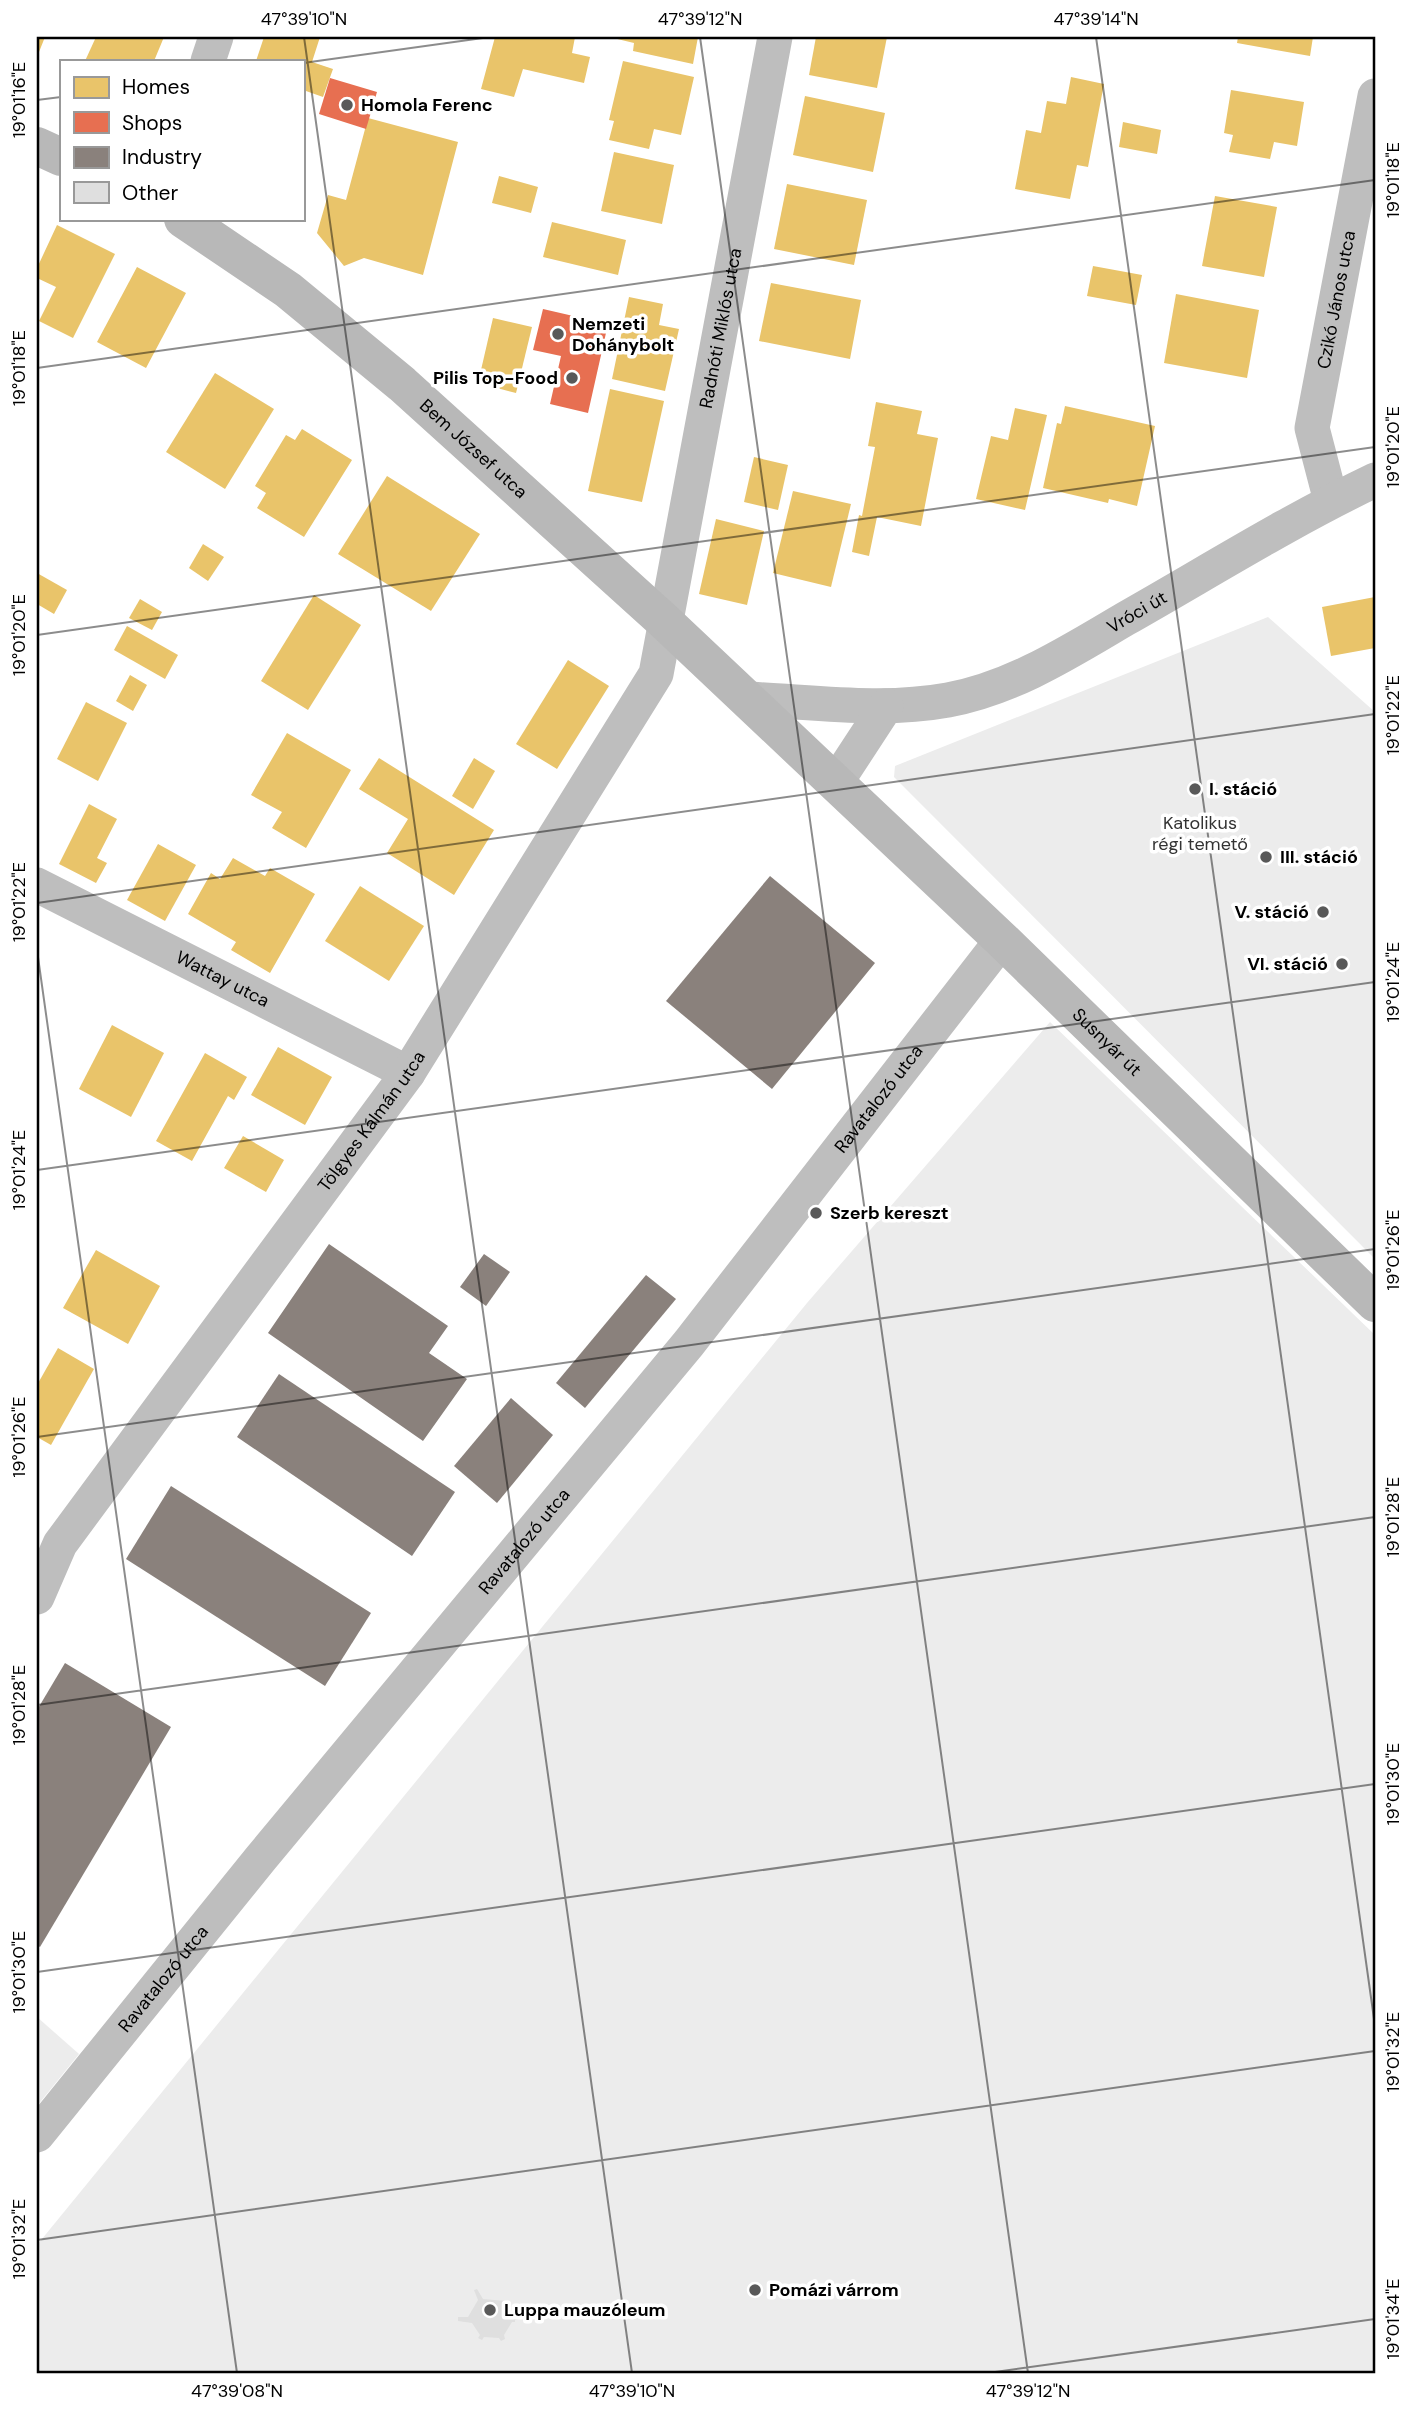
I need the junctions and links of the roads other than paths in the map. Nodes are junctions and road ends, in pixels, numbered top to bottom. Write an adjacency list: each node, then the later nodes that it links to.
1 (216, 37): 3 (street)
2 (775, 37): 10 (street, Radnóti Miklós utca)
3 (208, 60)
4 (1375, 96): 9 (street, Czikó János utca)
5 (37, 146): 6 (street)
6 (60, 157)
7 (184, 220): 10 (street, Bem József utca)
8 (1375, 480): 9 (street, Vróci út)
9 (1331, 501): 12 (street, Vróci út)
10 (664, 621): 11 (street, Bem József utca); 16 (street, Tölgyes Kálmán utca)
11 (747, 699): 12 (street, Vróci út); 13 (street, Bem József utca)
12 (886, 706): 13 (street)
13 (835, 784): 15 (street, Susnyár út)
14 (37, 885): 16 (street, Wattay utca)
15 (1002, 940): 17 (street, Susnyár út); 19 (street, Ravatalozó utca)
16 (408, 1073): 18 (street, Tölgyes Kálmán utca)
17 (1375, 1303)
18 (37, 1597)
19 (37, 2135)

